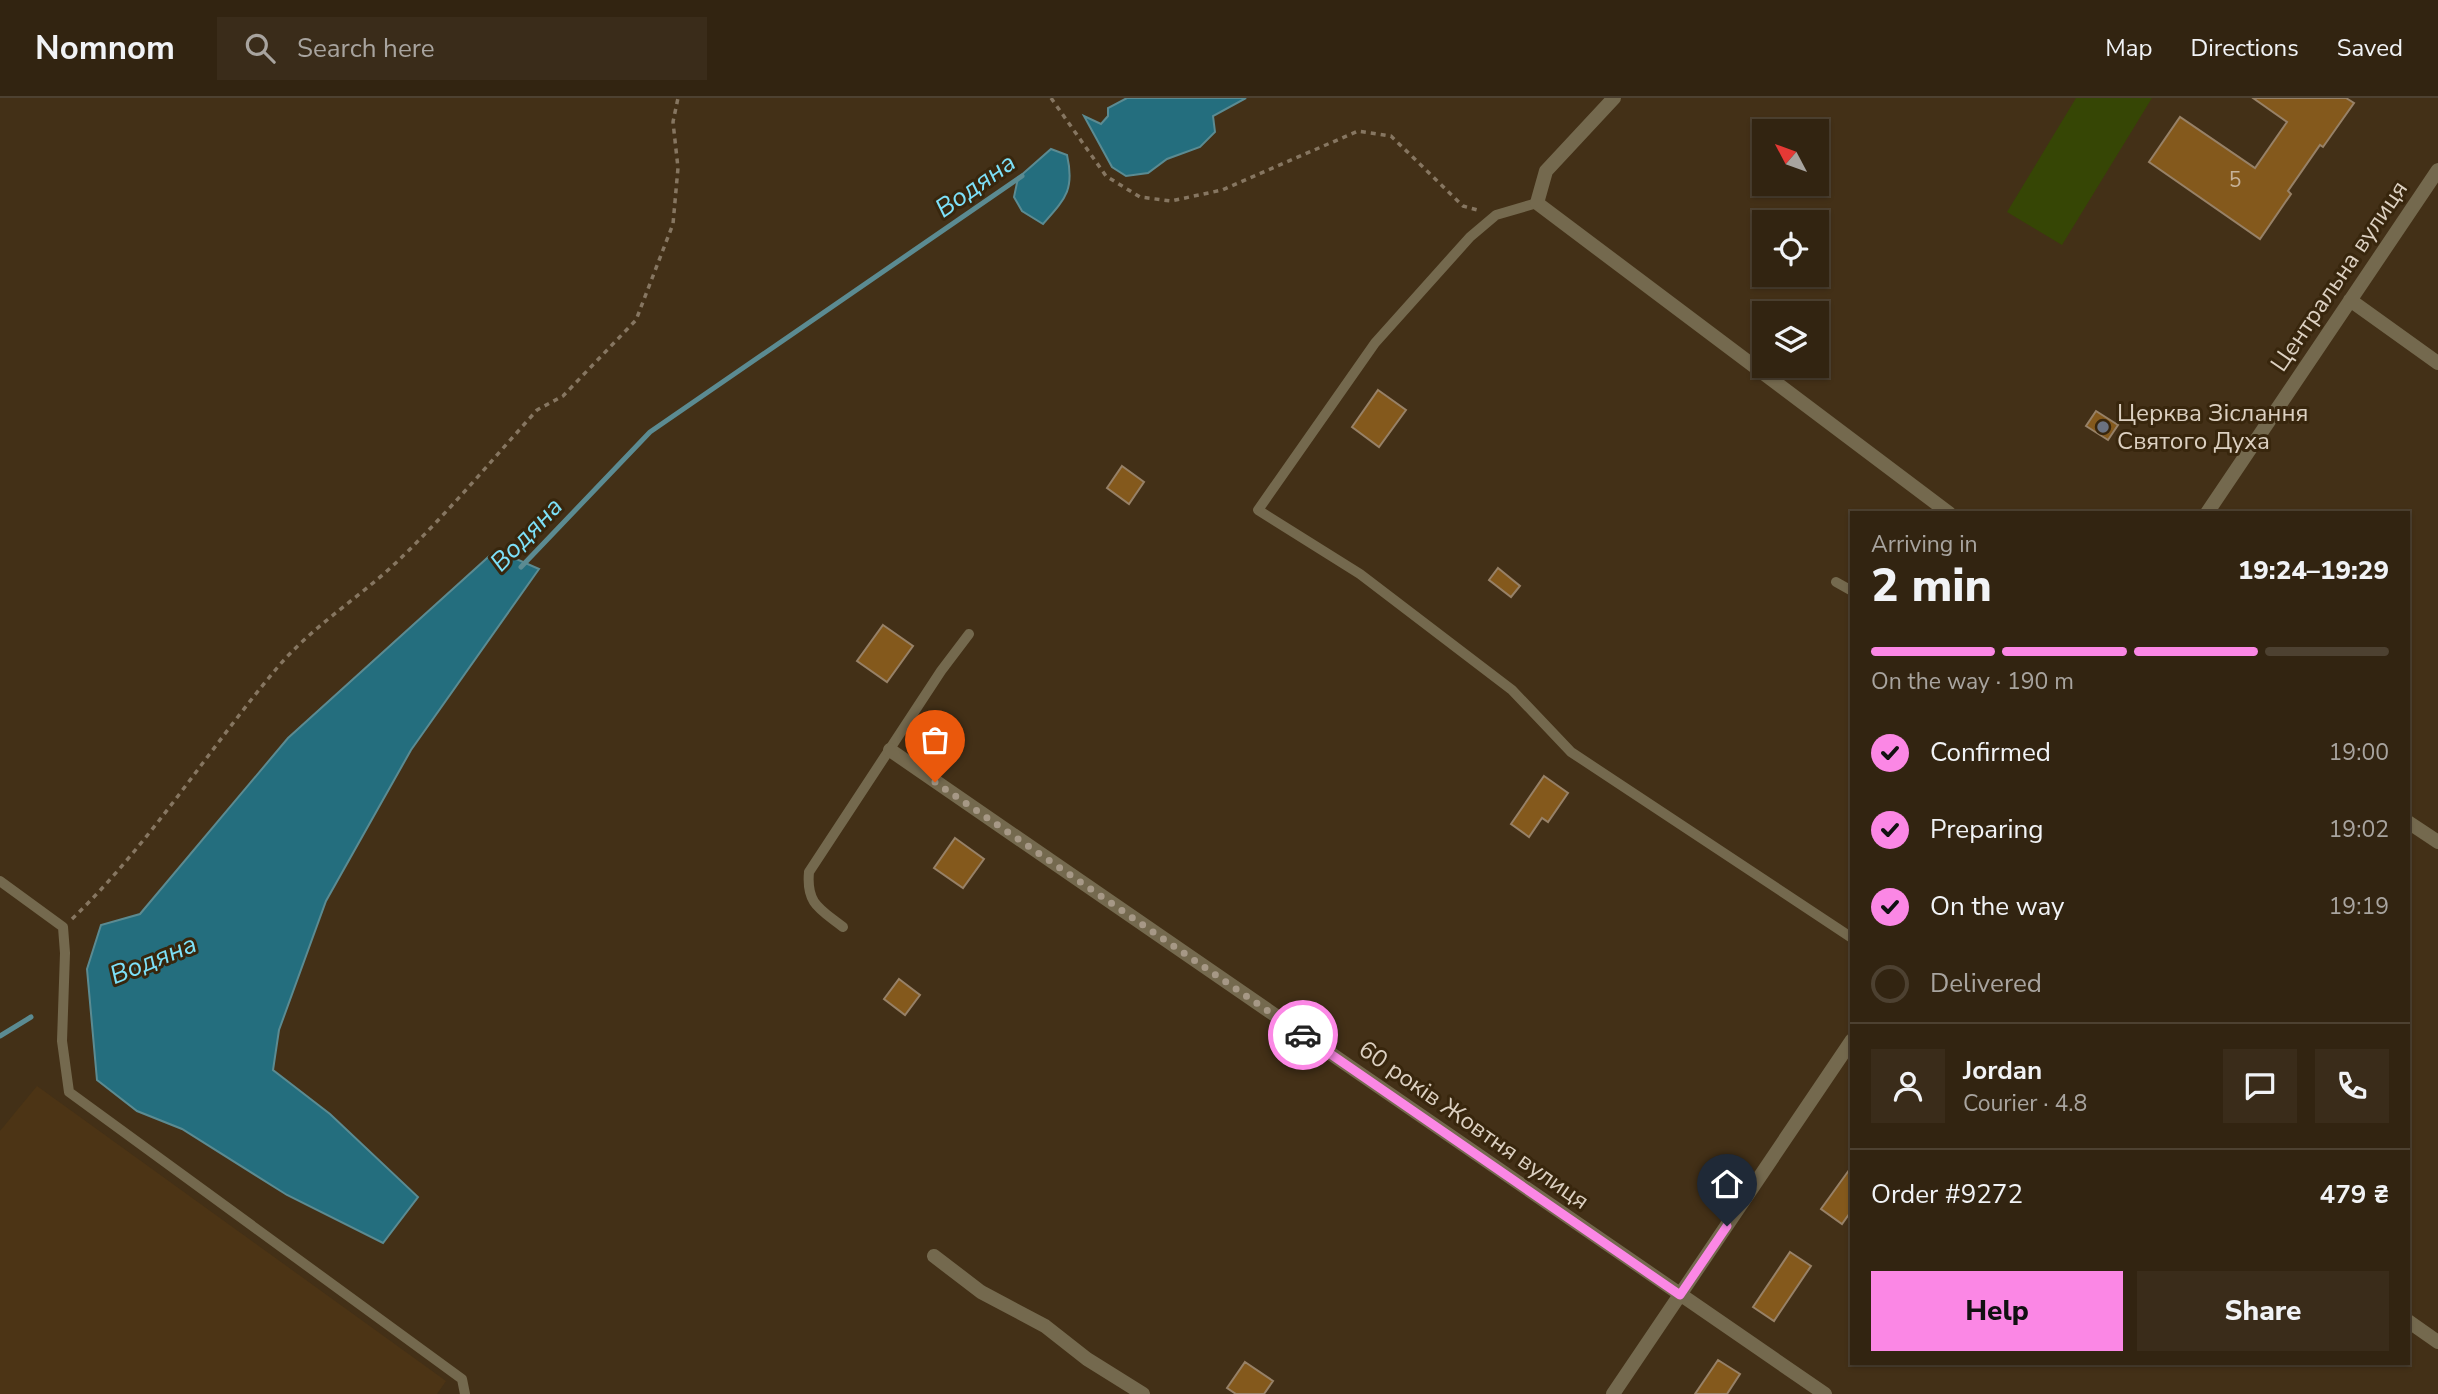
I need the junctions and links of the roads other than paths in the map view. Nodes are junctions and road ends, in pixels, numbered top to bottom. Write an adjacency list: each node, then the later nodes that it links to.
1 (1614, 98): 3 (street)
2 (2438, 170): 4 (street, Центральна вулиця)
3 (1537, 203): 6 (street); 16 (lane)
4 (2350, 300): 5 (street); 7 (street, Центральна вулиця)
5 (2438, 363)
6 (1946, 511)
7 (2208, 511)
8 (1836, 582): 9 (lane)
9 (1850, 591)
10 (969, 634): 11 (lane)
11 (890, 750): 15 (lane); 19 (street, 60 років Жовтня вулиця)
12 (2410, 823): 13 (street)
13 (2438, 842)
14 (0, 881): 22 (lane)
15 (843, 927)
16 (1850, 937)
17 (1850, 1043): 19 (street)
18 (933, 1256): 23 (street)
19 (1680, 1295): 24 (street); 25 (street, 60 років Жовтня вулиця)
20 (2410, 1322): 21 (street)
21 (2438, 1342)
22 (465, 1394)
23 (1143, 1394)
24 (1613, 1394)
25 (1825, 1394)

